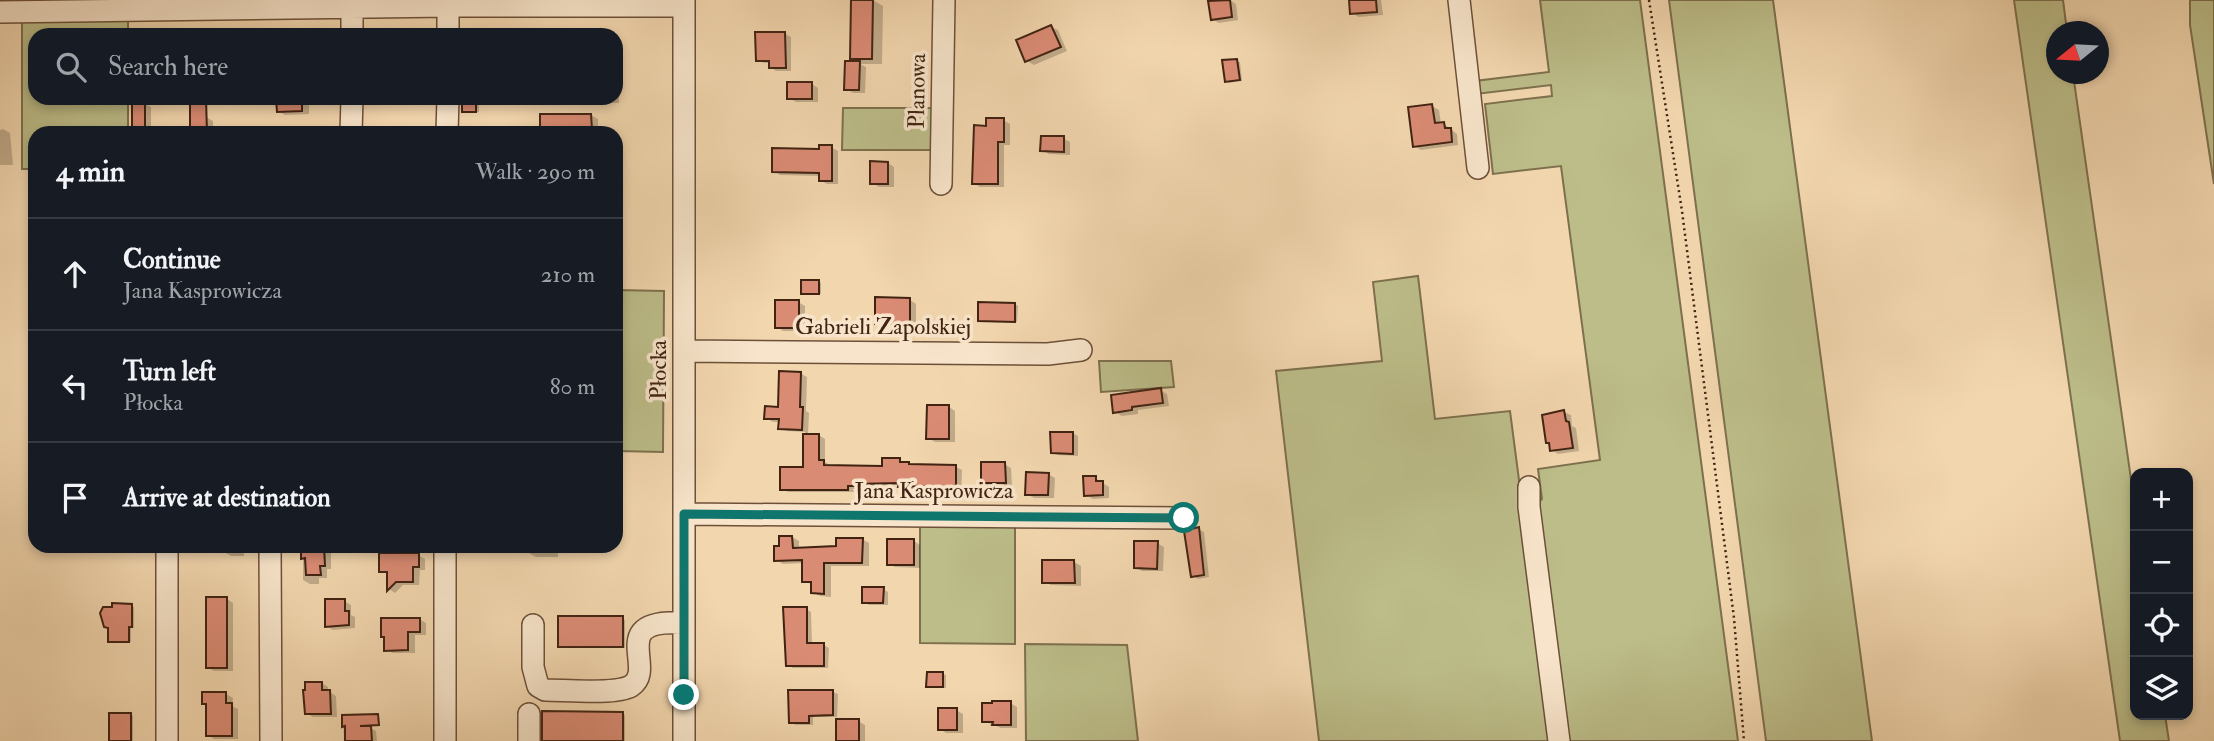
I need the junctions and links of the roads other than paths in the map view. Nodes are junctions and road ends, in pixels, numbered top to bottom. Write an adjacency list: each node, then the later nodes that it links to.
1 (944, 0): 15 (street, Planowa)
2 (1459, 0): 14 (street)
3 (523, 3): 4 (street); 6 (street)
4 (684, 3): 17 (street, Płocka)
5 (342, 6): 6 (street); 7 (street); 8 (street)
6 (448, 6): 9 (street)
7 (0, 12)
8 (350, 28)
9 (448, 28)
10 (352, 105): 12 (street)
11 (448, 105): 13 (street)
12 (351, 126)
13 (447, 126)
14 (1478, 168)
15 (941, 184)
16 (1081, 350): 17 (street, Gabrieli Zapolskiej)
17 (684, 351): 19 (street, Płocka)
18 (1530, 487): 32 (street)
19 (684, 514): 20 (street, Jana Kasprowicza); 24 (street, Płocka)
20 (1184, 518)
21 (167, 553): 27 (street)
22 (270, 553): 28 (street)
23 (445, 553): 29 (street)
24 (684, 623): 25 (street); 31 (street, Płocka)
25 (533, 625)
26 (529, 714): 30 (street)
27 (167, 741)
28 (271, 741)
29 (445, 741)
30 (529, 741)
31 (684, 741)
32 (1559, 741)

